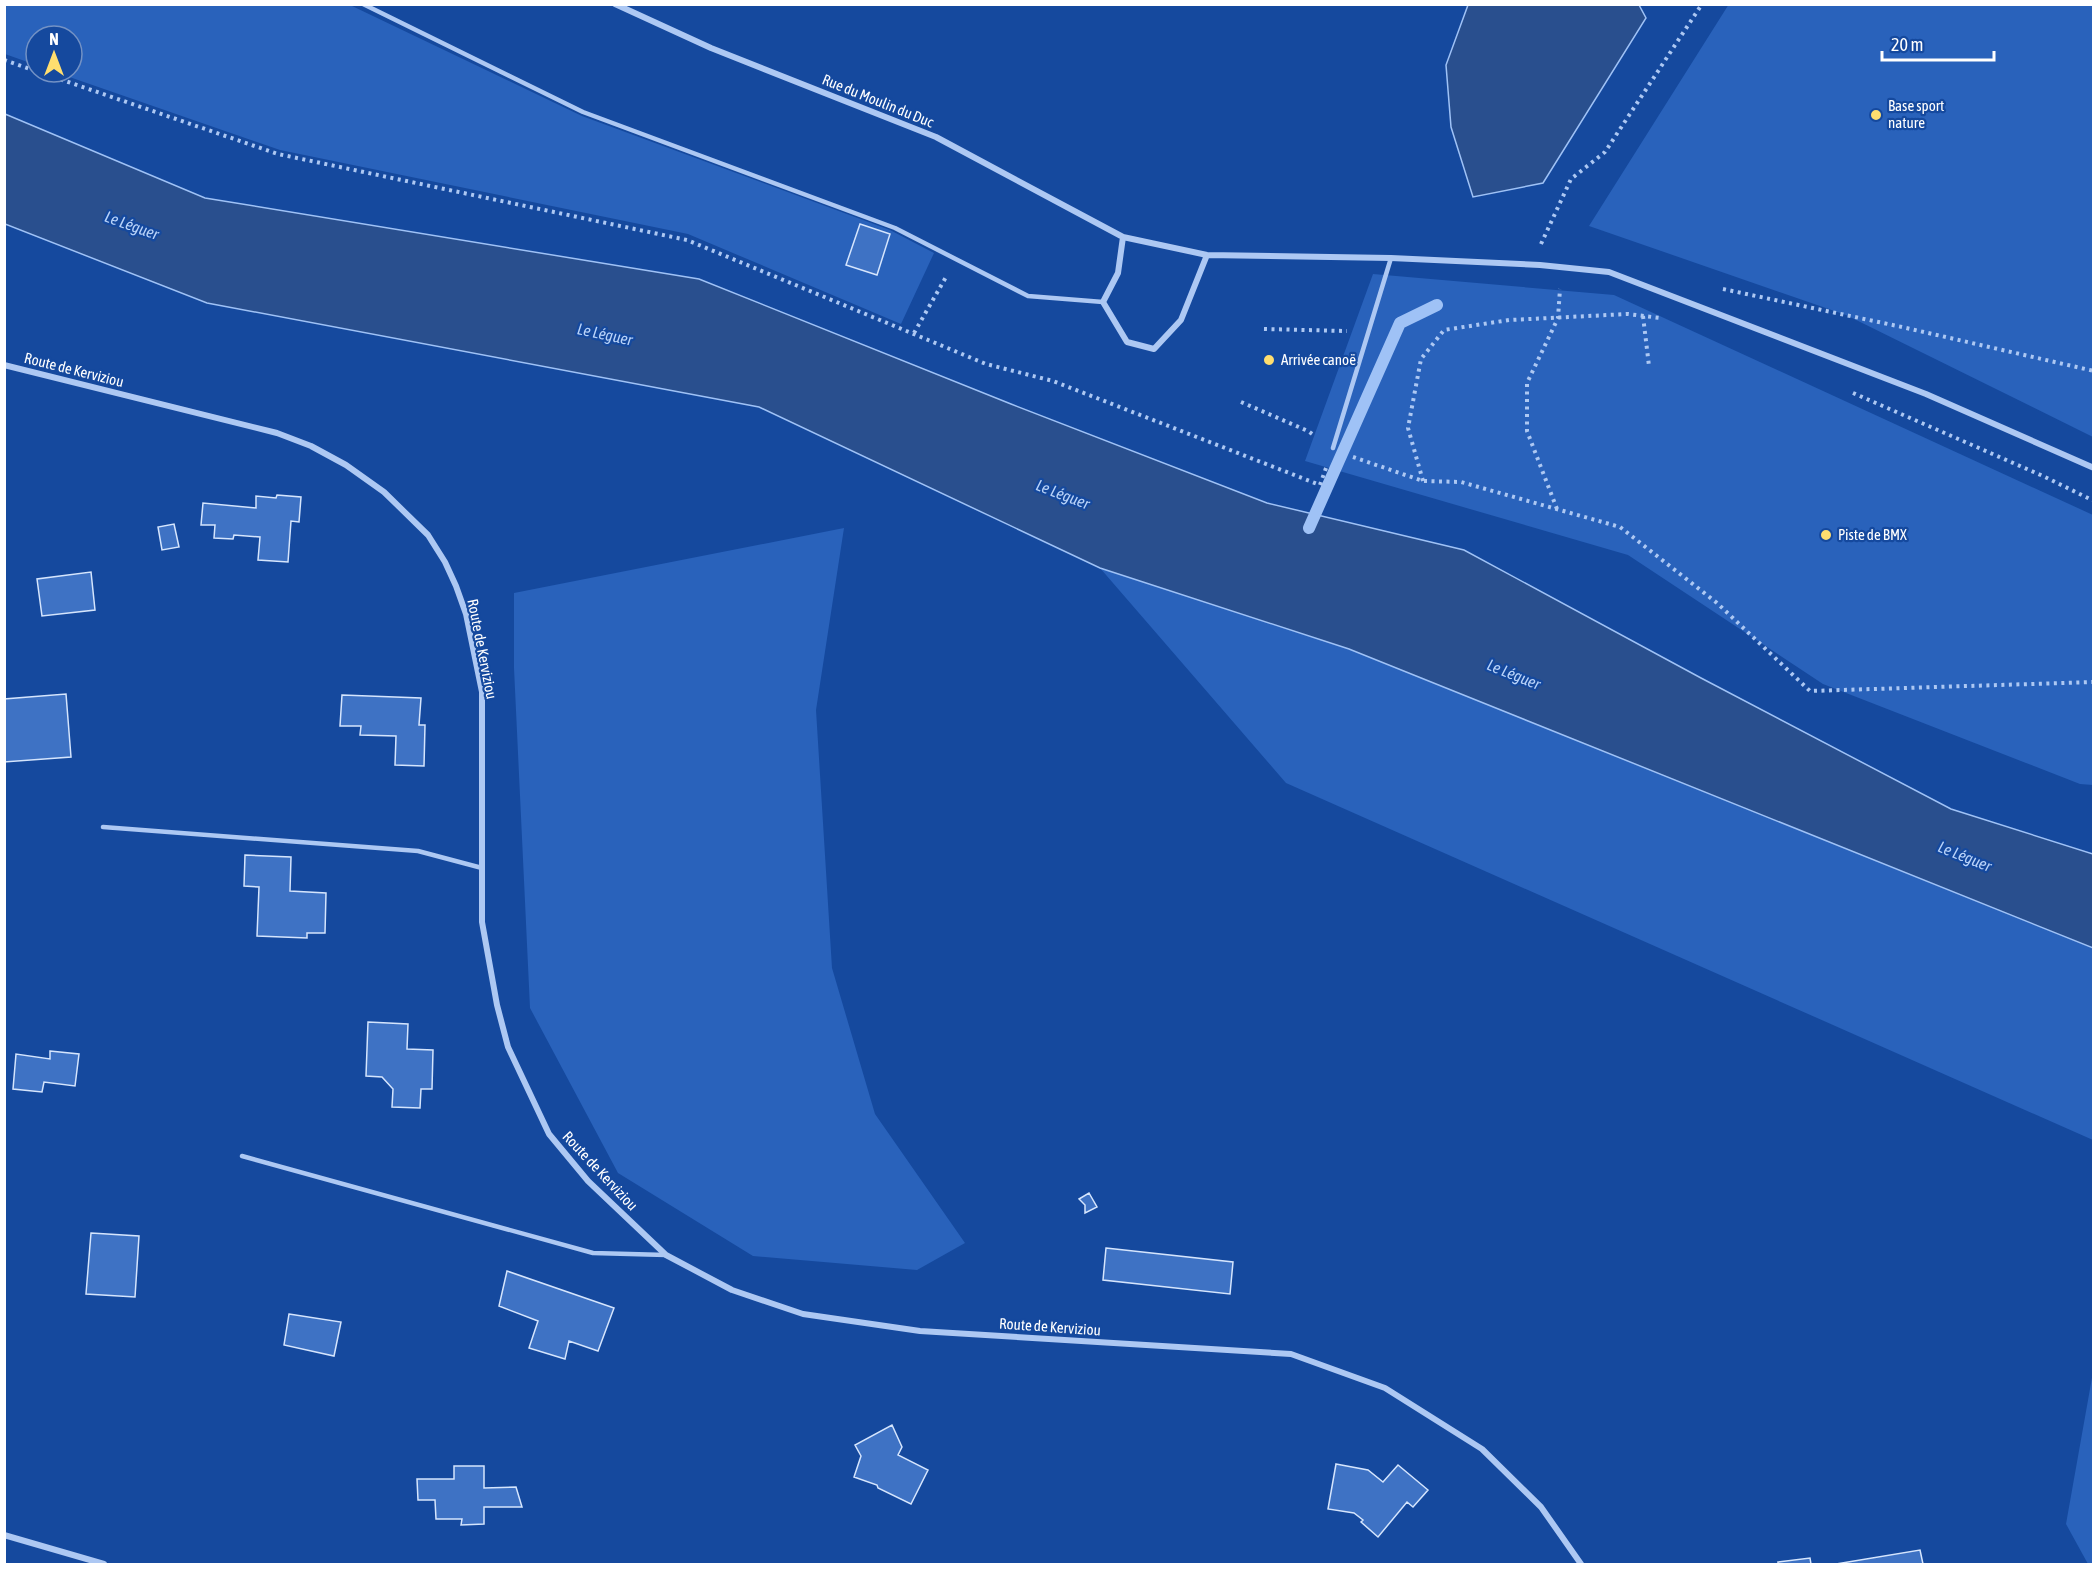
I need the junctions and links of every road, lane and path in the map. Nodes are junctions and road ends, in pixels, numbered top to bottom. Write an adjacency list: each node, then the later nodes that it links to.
1 (363, 4): 9 (lane)
2 (615, 4): 7 (street, Rue du Moulin du Duc)
3 (1702, 4): 11 (path)
4 (4, 60): 5 (path)
5 (24, 66)
6 (76, 84): 20 (path)
7 (1123, 237): 8 (street, Rue du Moulin du Duc); 14 (street)
8 (1207, 255): 10 (street, Rue du Moulin du Duc); 14 (street)
9 (957, 258): 14 (lane); 20 (path)
10 (1390, 258): 11 (street, Rue du Moulin du Duc); 19 (lane)
11 (1540, 265): 12 (street, Rue du Moulin du Duc)
12 (1561, 268): 16 (path); 28 (street, Rue du Moulin du Duc)
13 (1713, 287): 23 (path)
14 (1103, 302)
15 (1643, 316): 16 (path); 17 (path); 22 (path)
16 (1558, 318): 29 (path); 31 (path)
17 (1666, 319)
18 (1264, 329): 19 (path)
19 (1369, 332): 26 (lane)
20 (915, 333): 26 (path)
21 (4, 365): 34 (street, Route de Kerviziou)
22 (1649, 366)
23 (2094, 371)
24 (1849, 391): 30 (path)
25 (1241, 402): 26 (path)
26 (1333, 448)
27 (1346, 455): 29 (path)
28 (2094, 468)
29 (1423, 481): 31 (path)
30 (2094, 501)
31 (1557, 509): 32 (path)
32 (2094, 682)
33 (103, 827): 34 (lane)
34 (482, 868): 36 (street, Route de Kerviziou)
35 (242, 1156): 36 (lane)
36 (666, 1255): 39 (street, Route de Kerviziou)
37 (4, 1535): 38 (street)
38 (104, 1564)
39 (1581, 1564)

